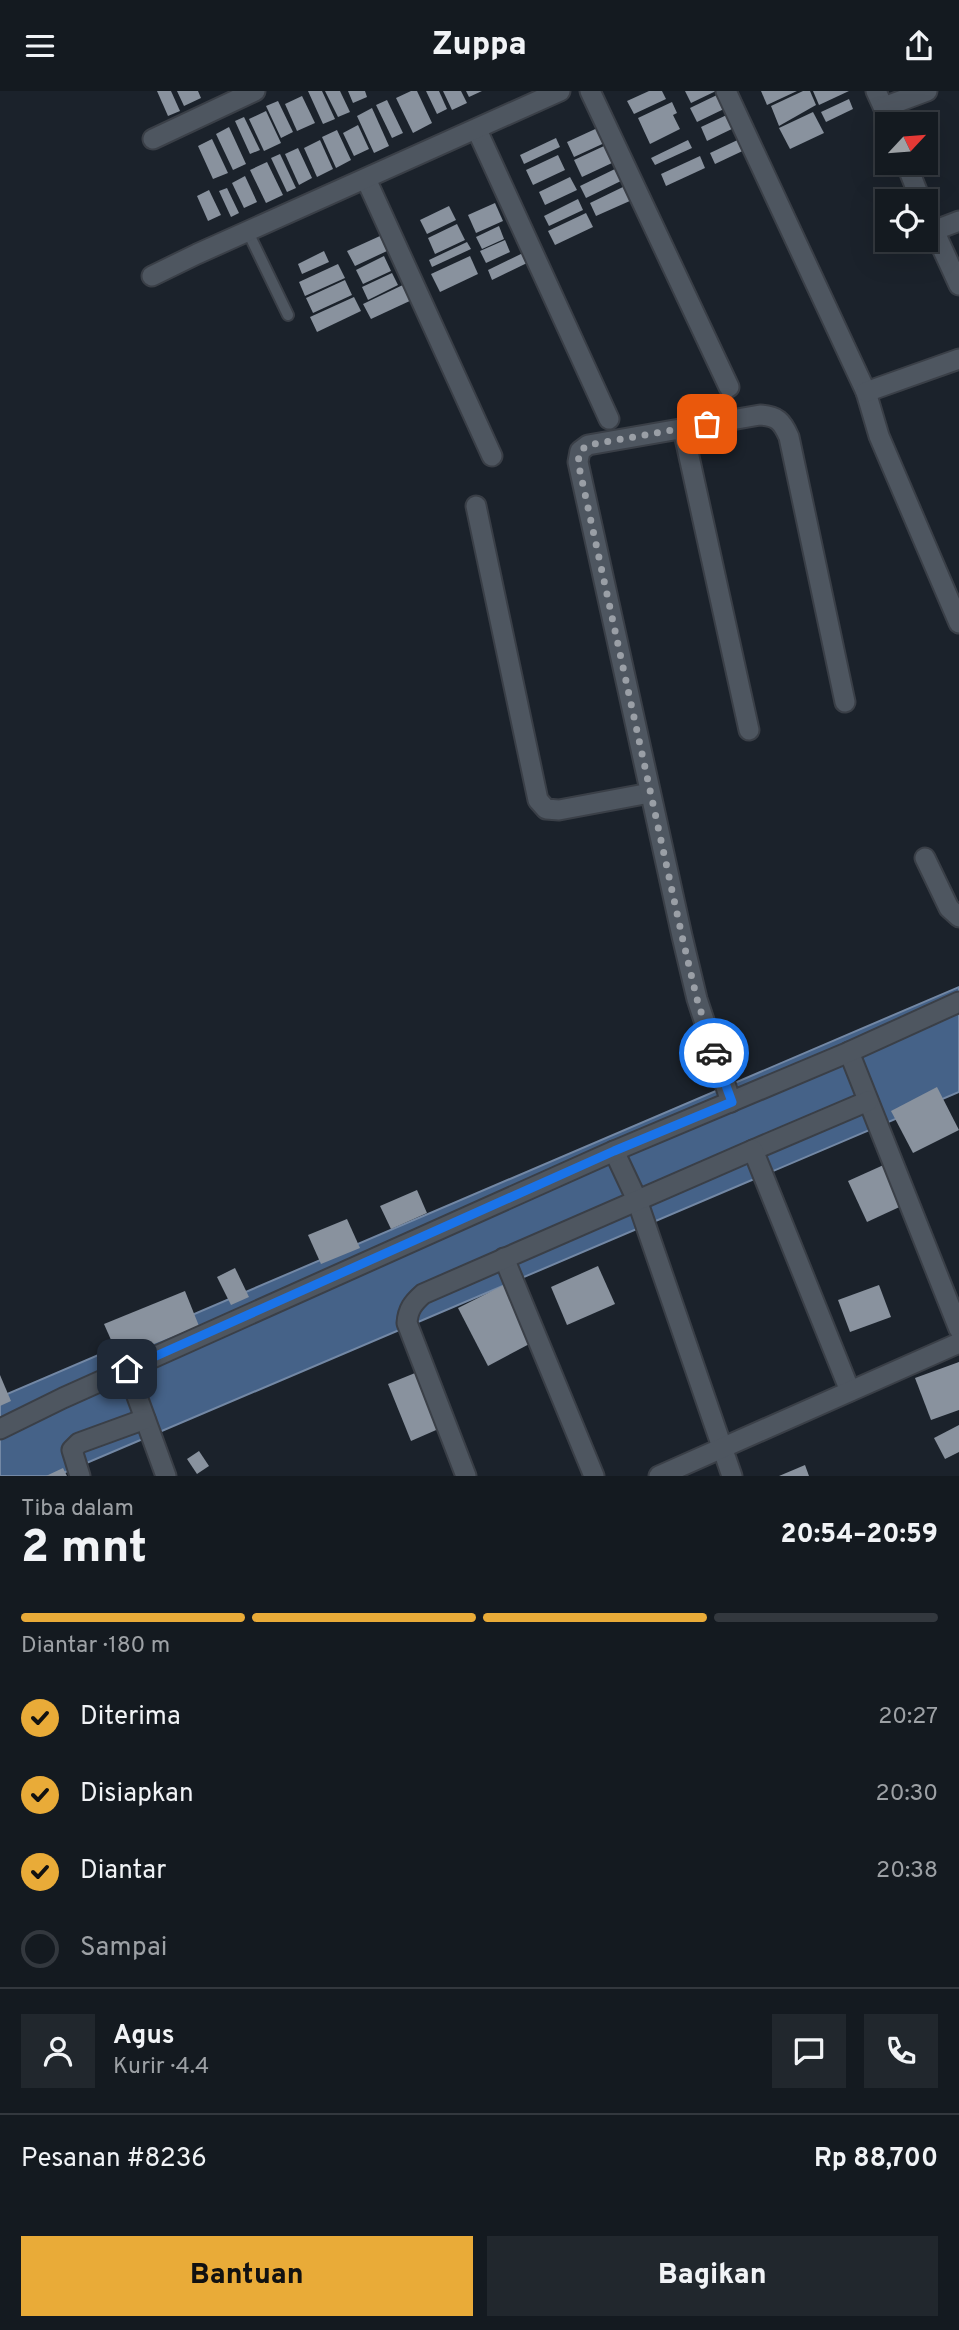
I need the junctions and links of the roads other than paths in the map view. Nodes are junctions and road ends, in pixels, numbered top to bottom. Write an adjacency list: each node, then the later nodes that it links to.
1 (256, 91): 8 (street)
2 (560, 91): 7 (street)
3 (590, 91): 18 (street)
4 (726, 91): 19 (street)
5 (927, 91): 6 (street)
6 (884, 107)
7 (477, 130): 9 (street); 20 (street)
8 (153, 139)
9 (366, 179): 12 (street); 22 (street)
10 (959, 221): 11 (street)
11 (938, 229)
12 (248, 232): 14 (street); 16 (lane)
13 (938, 241): 15 (street)
14 (152, 276)
15 (959, 285)
16 (288, 316)
17 (959, 359): 19 (street)
18 (729, 387)
19 (866, 393): 24 (street)
20 (609, 419)
21 (683, 429): 25 (street); 26 (street); 27 (street)
22 (492, 456)
23 (476, 506): 27 (street)
24 (959, 623)
25 (845, 702)
26 (749, 730)
27 (650, 793): 33 (street)
28 (925, 858): 29 (street)
29 (959, 917)
30 (959, 1002): 31 (street)
31 (850, 1055): 32 (street); 33 (street)
32 (867, 1098): 34 (street); 38 (street)
33 (732, 1102): 35 (street)
34 (753, 1150): 36 (street); 41 (street)
35 (614, 1151): 36 (street); 40 (street)
36 (636, 1198): 37 (street); 44 (street)
37 (504, 1258): 47 (street); 48 (street)
38 (959, 1329)
39 (959, 1343): 41 (street)
40 (130, 1376): 42 (street); 43 (street)
41 (850, 1391): 44 (street)
42 (143, 1415): 45 (street); 46 (street)
43 (0, 1429)
44 (722, 1448): 49 (street); 50 (street)
45 (80, 1476)
46 (166, 1476)
47 (466, 1476)
48 (594, 1476)
49 (659, 1476)
50 (732, 1476)

